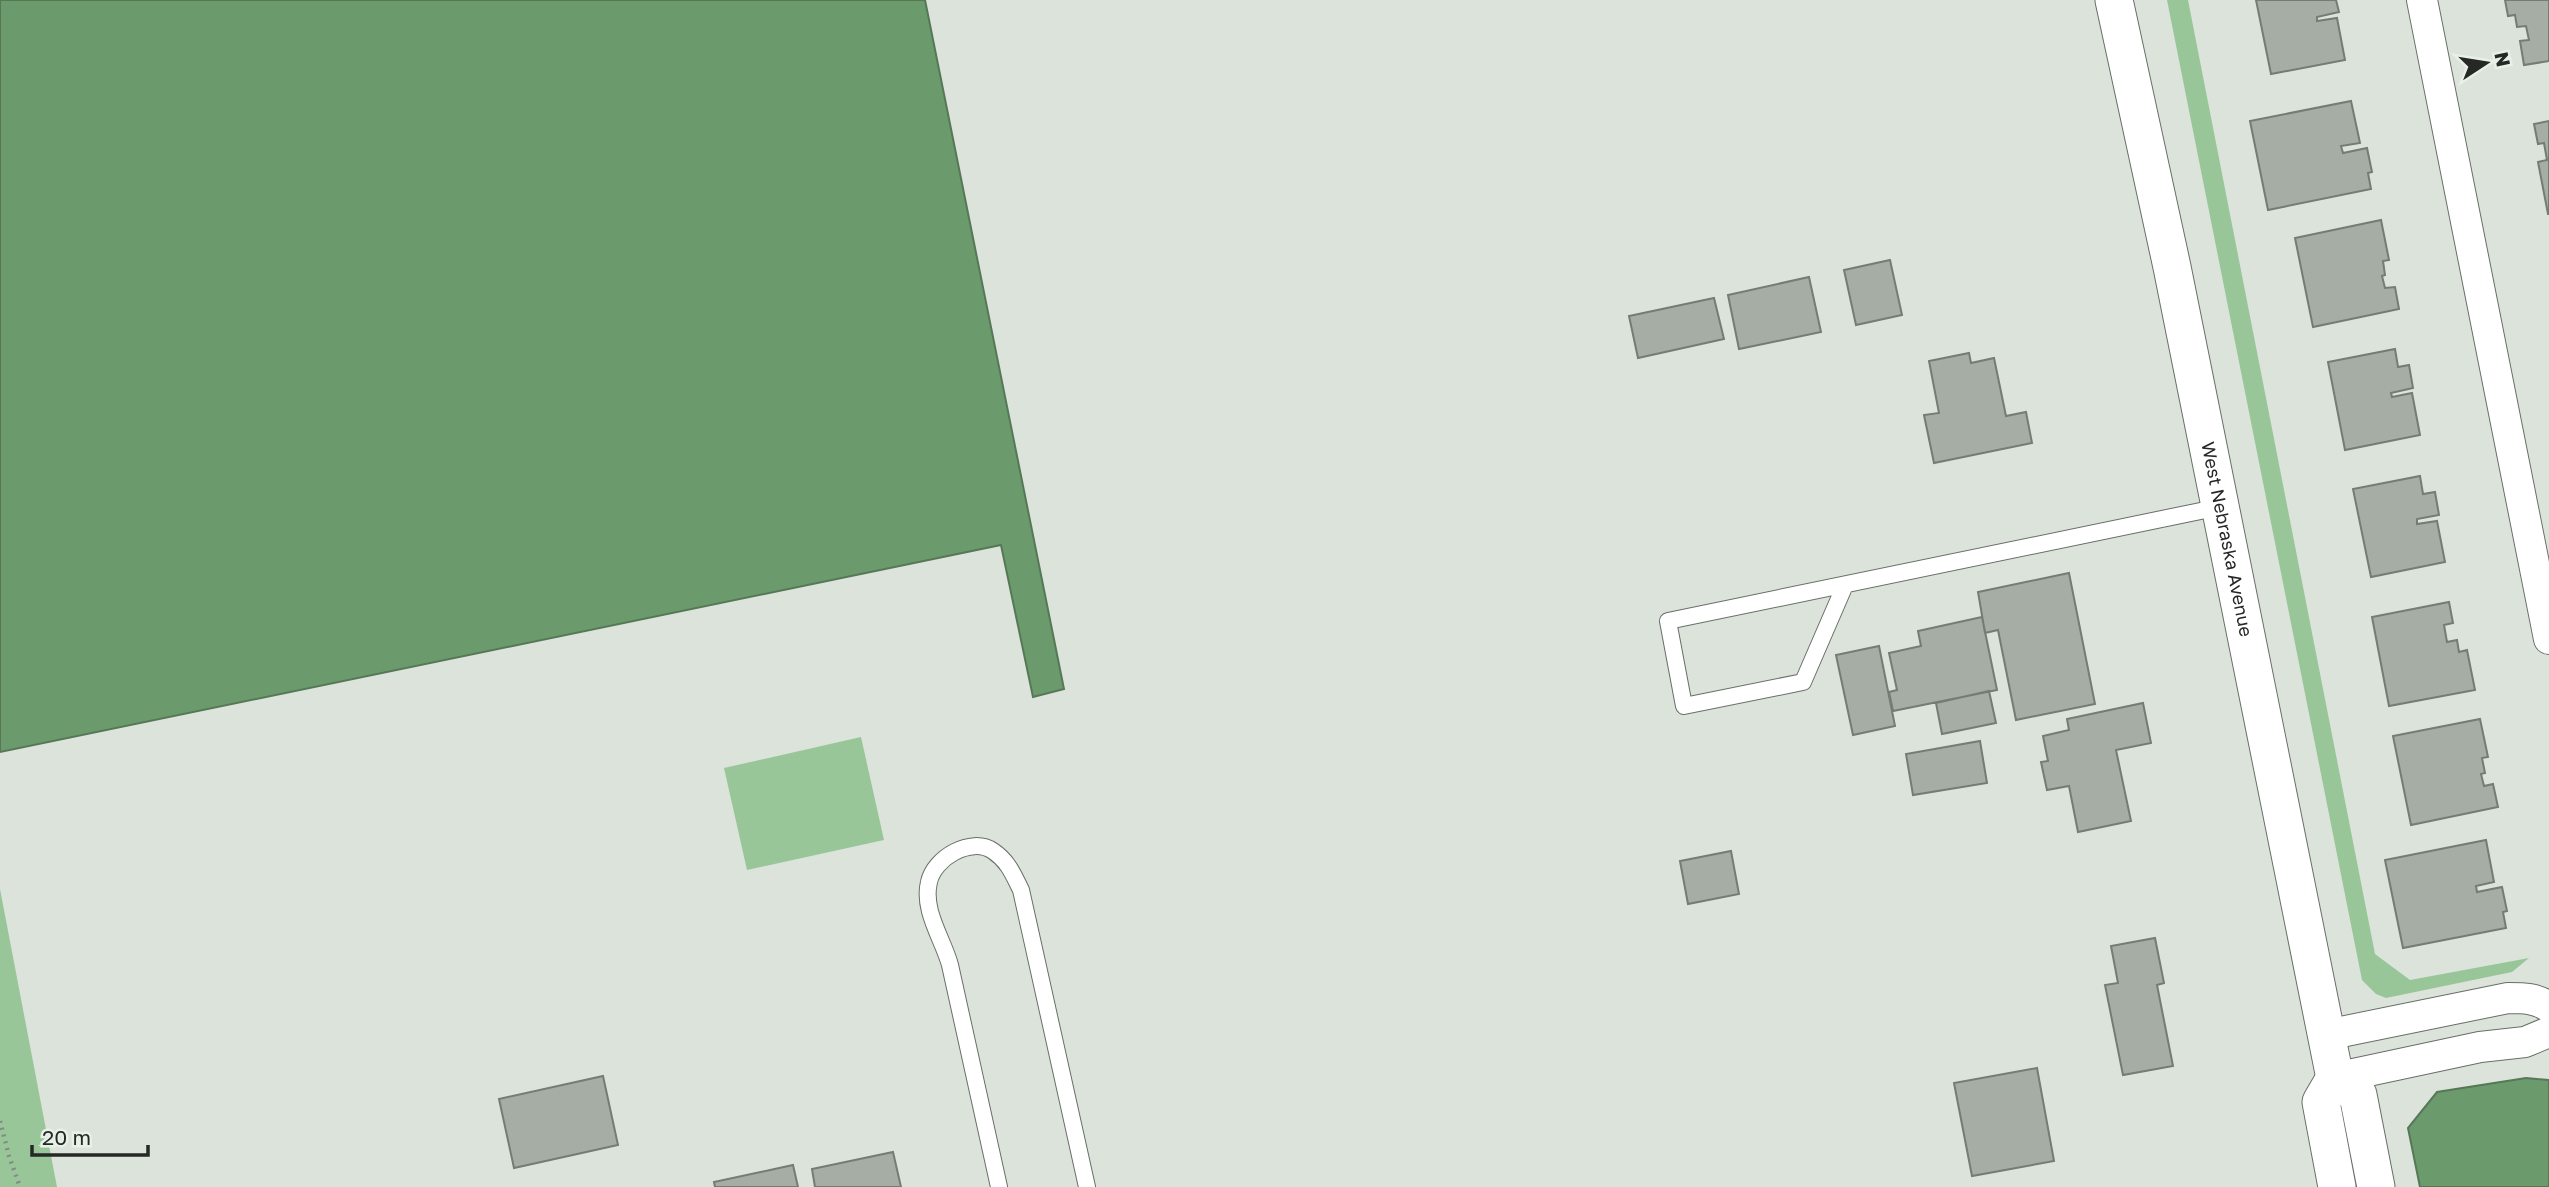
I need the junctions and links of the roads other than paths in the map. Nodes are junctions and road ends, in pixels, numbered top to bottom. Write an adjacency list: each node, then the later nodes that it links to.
1 (2114, 0): 3 (street, West Nebraska Avenue)
2 (2422, 0): 5 (street)
3 (2220, 507): 4 (lane); 8 (street, West Nebraska Avenue)
4 (1846, 585): 4 (lane)
5 (2549, 639)
6 (2549, 1007): 8 (street)
7 (2549, 1032): 9 (street)
8 (2326, 1035): 9 (street, West Nebraska Avenue)
9 (2335, 1078): 12 (street); 13 (street)
10 (999, 1187): 11 (lane)
11 (1087, 1187)
12 (2337, 1187)
13 (2376, 1187)

